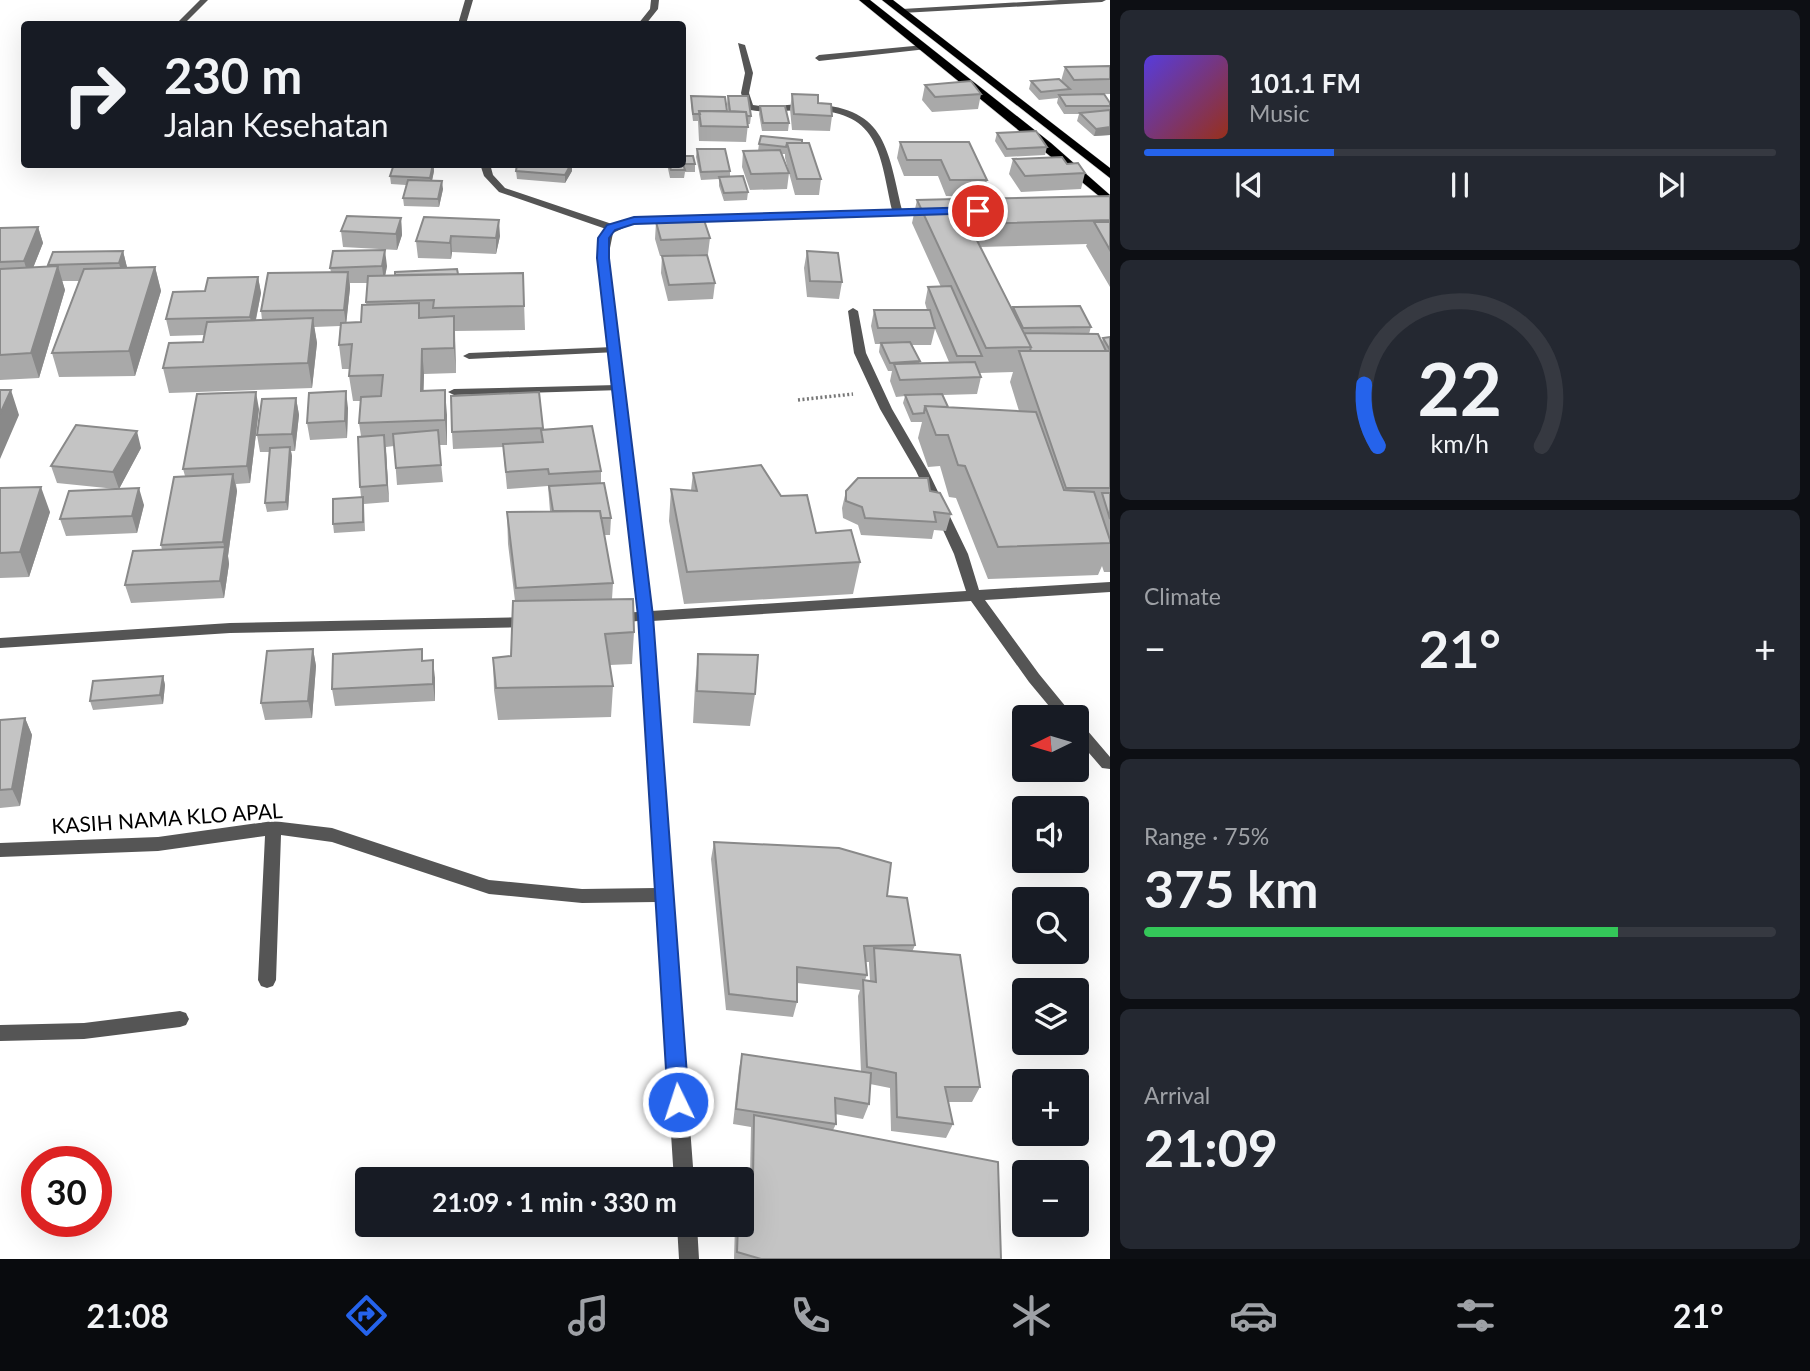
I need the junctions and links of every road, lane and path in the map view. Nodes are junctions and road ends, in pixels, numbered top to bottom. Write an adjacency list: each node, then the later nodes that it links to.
1 (204, 0): 8 (street)
2 (469, 0): 9 (street)
3 (655, 0): 10 (street)
4 (864, 0): 12 (main road)
5 (887, 0): 7 (main road)
6 (1102, 0): 7 (street)
7 (902, 10): 15 (main road)
8 (183, 21)
9 (463, 21)
10 (644, 21)
11 (741, 45): 18 (street)
12 (924, 47): 13 (street); 16 (main road)
13 (819, 58)
14 (486, 168): 19 (street)
15 (1110, 174)
16 (1110, 201)
17 (951, 211): 18 (street)
18 (898, 213): 19 (street)
19 (611, 227): 21 (street)
20 (853, 311): 24 (street)
21 (613, 350): 22 (street); 23 (street)
22 (468, 356)
23 (617, 388): 25 (street); 29 (street)
24 (878, 391): 26 (path); 28 (street)
25 (454, 392)
26 (797, 400)
27 (1110, 587): 28 (street)
28 (974, 595): 29 (street); 33 (street)
29 (645, 616): 30 (street); 38 (street)
30 (594, 619)
31 (542, 622): 32 (street)
32 (0, 643)
33 (1057, 705)
34 (1089, 743): 35 (street)
35 (1107, 764)
36 (273, 828): 37 (street, KASIH NAMA KLO APAL); 38 (street, KASIH NAMA KLO APAL); 39 (street)
37 (0, 850)
38 (665, 895): 42 (street)
39 (267, 980)
40 (180, 1019): 41 (street)
41 (0, 1033)
42 (683, 1167)
43 (688, 1237): 44 (street)
44 (689, 1259)

